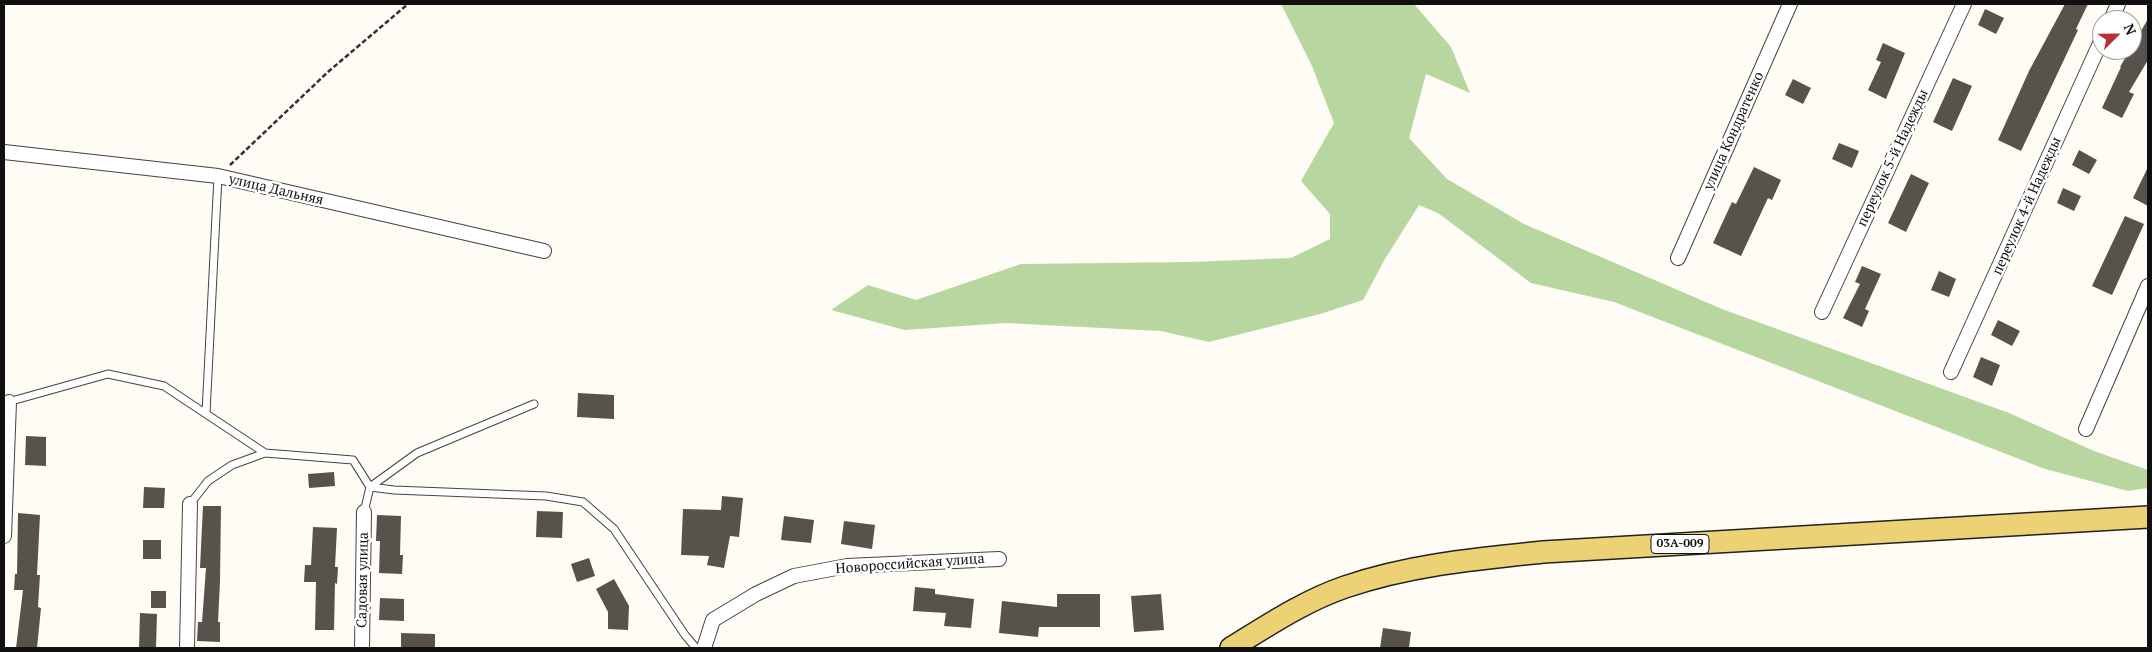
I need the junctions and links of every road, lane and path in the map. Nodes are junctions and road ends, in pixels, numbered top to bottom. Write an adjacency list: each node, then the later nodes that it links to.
1 (408, 4): 6 (path)
2 (1790, 4): 8 (street, улица Кондратенко)
3 (1964, 4): 10 (street, переулок 5-й Надежды)
4 (2093, 60): 11 (street, переулок 4-й Надежды)
5 (4, 152): 6 (street, улица Дальняя)
6 (218, 176): 7 (street, улица Дальняя); 14 (lane)
7 (544, 251)
8 (1678, 258)
9 (2148, 286): 15 (street)
10 (1822, 312)
11 (1952, 372)
12 (6, 402): 14 (lane); 21 (street)
13 (534, 404): 17 (lane)
14 (206, 413): 16 (lane)
15 (2086, 429)
16 (265, 454): 17 (lane); 18 (lane)
17 (370, 487): 19 (lane); 25 (lane)
18 (190, 504): 23 (street)
19 (364, 512): 24 (street, Садовая улица)
20 (2148, 517): 27 (main road, 03А-009)
21 (4, 536)
22 (999, 559): 26 (street, Новороссийская улица)
23 (187, 648)
24 (362, 648)
25 (696, 648)
26 (704, 648)
27 (1231, 648)

